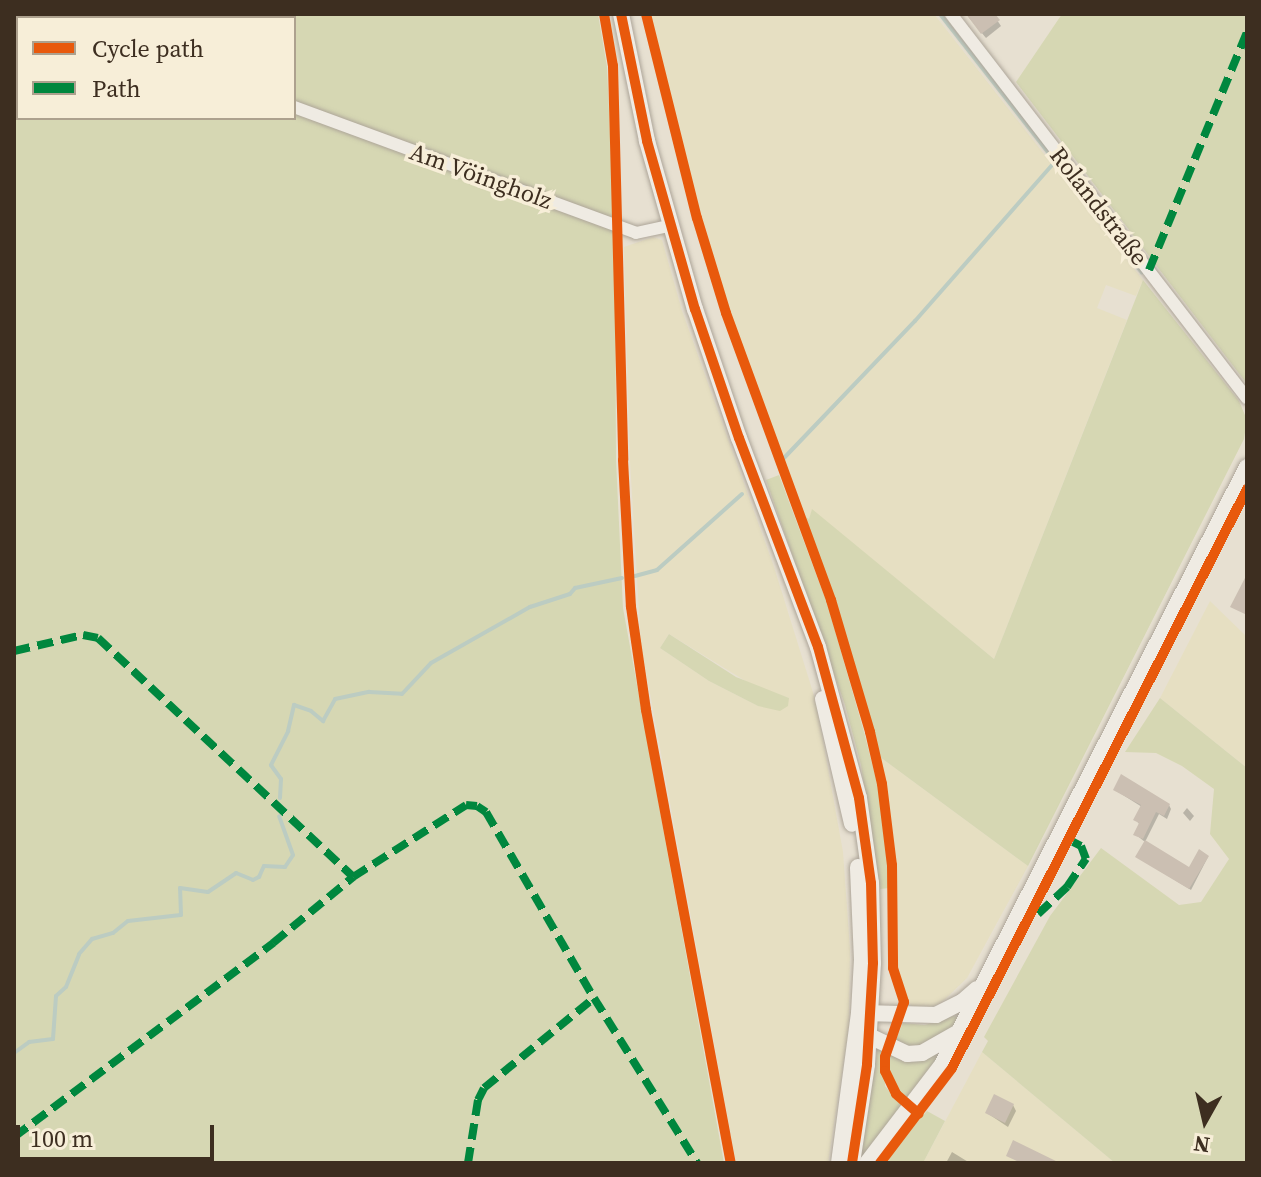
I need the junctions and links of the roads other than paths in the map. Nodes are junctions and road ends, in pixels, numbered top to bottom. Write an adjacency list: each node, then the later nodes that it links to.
1 (951, 14): 5 (street, Rolandstraße)
2 (622, 16): 4 (main road)
3 (296, 108): 4 (street, Am Vöingholz)
4 (670, 226): 8 (main road)
5 (1247, 398)
6 (1247, 467): 7 (main road)
7 (980, 987): 8 (main road); 9 (main road)
8 (865, 1014): 10 (main road)
9 (961, 1031): 10 (main road); 13 (main road)
10 (864, 1034): 11 (main road); 12 (main road)
11 (839, 1163)
12 (852, 1163)
13 (867, 1163)

